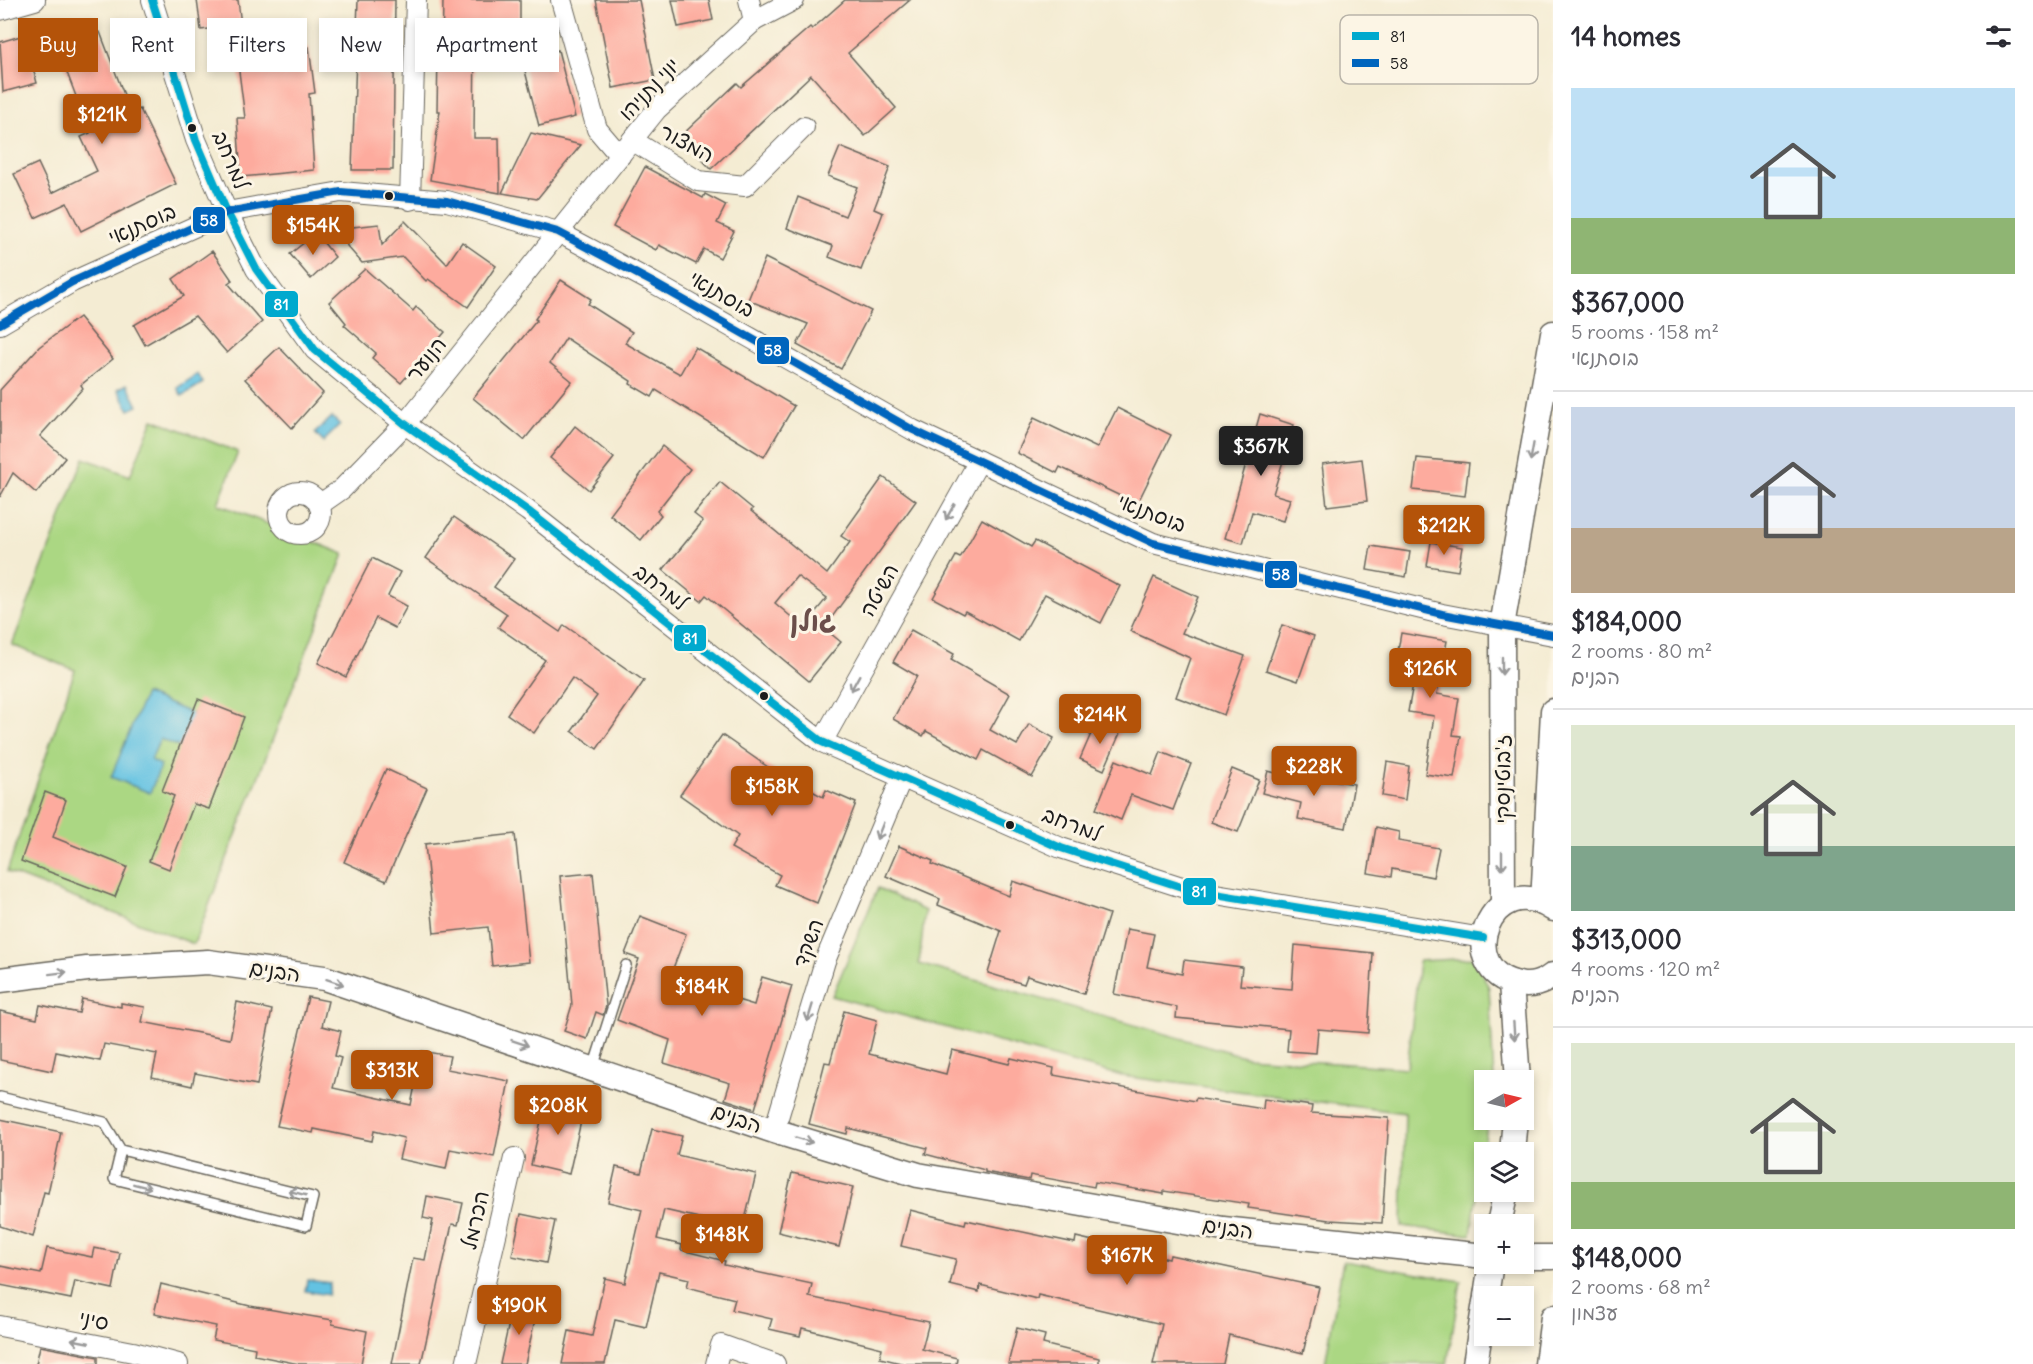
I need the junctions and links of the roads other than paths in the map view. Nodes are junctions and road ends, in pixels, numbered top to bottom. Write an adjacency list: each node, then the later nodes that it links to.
1 (35, 0): 7 (street)
2 (152, 0): 13 (street, למרחב)
3 (416, 0): 12 (street)
4 (561, 0): 11 (street)
5 (749, 0): 8 (street)
6 (794, 0): 8 (street, יוני נתניהו)
7 (0, 10)
8 (754, 21): 10 (street, יוני נתניהו)
9 (804, 128): 10 (street, המצור)
10 (632, 140): 11 (street, יוני נתניהו)
11 (620, 156): 14 (street, יוני נתניהו)
12 (411, 200): 13 (street, בוסתנאי); 14 (street, בוסתנאי)
13 (227, 212): 15 (street, בוסתנאי); 17 (street, למרחב)
14 (558, 232): 17 (street, הנוער); 18 (street, בוסתנאי)
15 (0, 324)
16 (1553, 333): 20 (street, ז'בוטינסקי, one-way to 20)
17 (405, 424): 19 (street, הנוער); 23 (street, למרחב)
18 (979, 461): 20 (street, בוסתנאי); 23 (street, השיטה, one-way to 23)
19 (319, 505)
20 (1502, 626): 21 (street, בוסתנאי); 25 (street, ז'בוטינסקי, one-way to 25)
21 (1553, 635)
22 (1553, 711): 26 (street)
23 (822, 742): 24 (street, למרחב)
24 (902, 777): 27 (street, למרחב); 35 (street, השקד, one-way to 35)
25 (1503, 905): 26 (street); 27 (street)
26 (1548, 906)
27 (1483, 938): 30 (street)
28 (626, 966): 32 (lane)
29 (0, 980): 32 (street, הבנים, one-way to 32)
30 (1511, 983): 31 (street); 33 (street, one-way to 33)
31 (1552, 984)
32 (592, 1068): 35 (street, הבנים)
33 (1517, 1070)
34 (0, 1097): 36 (lane)
35 (774, 1131): 38 (street, הבנים, one-way to 38)
36 (121, 1150): 36 (lane, one-way to 36)
37 (514, 1158): 45 (street, הכרמל)
38 (1474, 1255)
39 (1534, 1257): 40 (street)
40 (1553, 1257)
41 (1553, 1317): 49 (street)
42 (0, 1326): 44 (street, סיני, one-way to 42)
43 (1478, 1346): 48 (street)
44 (178, 1364)
45 (466, 1364)
46 (716, 1364): 47 (street)
47 (775, 1364)
48 (1475, 1364)
49 (1548, 1364)

